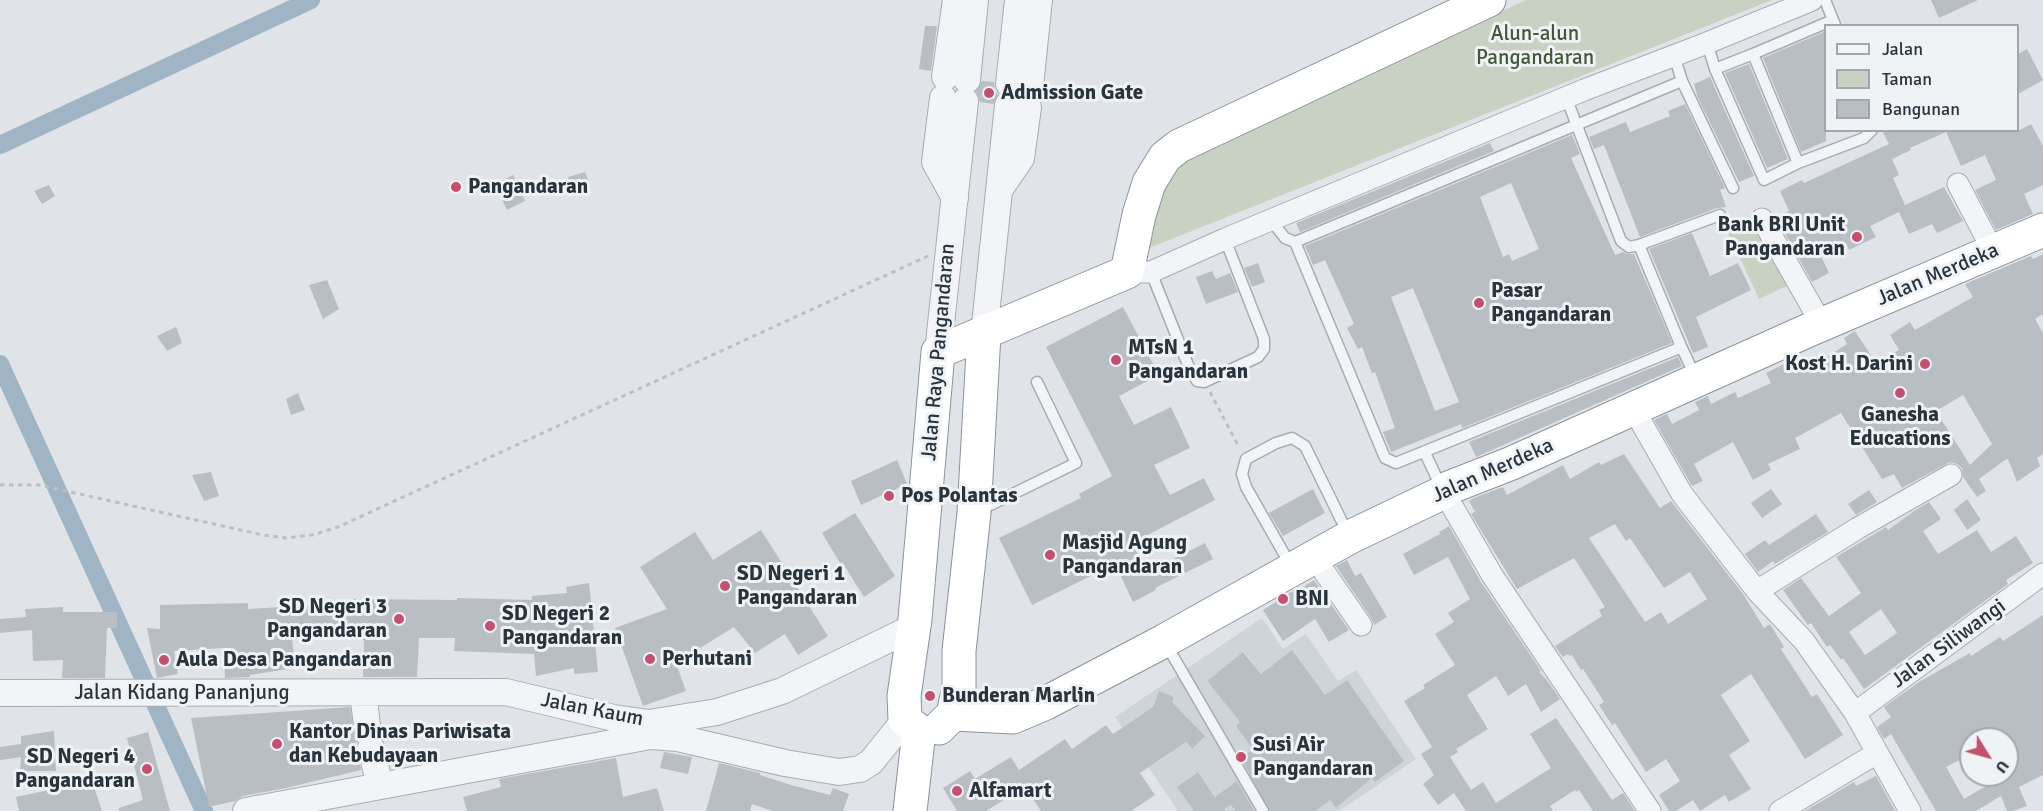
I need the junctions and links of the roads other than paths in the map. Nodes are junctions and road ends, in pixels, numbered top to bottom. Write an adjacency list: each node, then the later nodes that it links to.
1 (956, 0): 15 (street)
2 (975, 0): 15 (street)
3 (1018, 0): 16 (street)
4 (1039, 0): 16 (street)
5 (1489, 0): 31 (highway)
6 (1812, 0): 10 (street)
7 (1825, 0): 8 (lane)
8 (1834, 23)
9 (1824, 27): 11 (lane)
10 (1707, 43): 12 (street); 13 (lane)
11 (1753, 54): 13 (lane); 20 (lane)
12 (1674, 56): 14 (lane); 17 (street)
13 (1715, 69): 20 (lane)
14 (1682, 81): 18 (lane); 22 (lane)
15 (955, 89): 35 (street, Jalan Raya Pangandaran)
16 (1018, 96): 33 (street, Jalan Raya Pangandaran)
17 (1566, 97): 18 (lane); 25 (street)
18 (1577, 125): 28 (lane); 29 (lane)
19 (1870, 132): 20 (lane)
20 (1798, 163)
21 (1958, 184): 30 (street)
22 (1733, 188)
23 (1720, 215): 29 (lane)
24 (1762, 219): 32 (street)
25 (1271, 220): 27 (street); 28 (lane)
26 (2043, 230): 30 (highway, Jalan Merdeka)
27 (1225, 239): 31 (street); 31 (lane)
28 (1295, 242): 39 (lane)
29 (1639, 245): 34 (lane)
30 (1993, 251): 32 (highway, Jalan Merdeka)
31 (1139, 272): 33 (highway)
32 (1822, 325): 36 (highway, Jalan Merdeka)
33 (984, 334): 35 (highway); 42 (highway, Jalan Raya Pangandaran)
34 (1680, 344): 36 (lane); 39 (lane)
35 (938, 352): 48 (highway, Jalan Raya Pangandaran)
36 (1696, 380): 38 (highway, Jalan Merdeka)
37 (1037, 382): 42 (lane)
38 (1633, 408): 41 (highway, Jalan Merdeka); 46 (street)
39 (1425, 453): 41 (lane)
40 (1951, 475): 46 (street)
41 (1444, 492): 43 (highway, Jalan Merdeka); 60 (street)
42 (974, 513): 53 (highway, Jalan Raya Pangandaran)
43 (1350, 537): 44 (highway, Jalan Merdeka); 44 (lane)
44 (1303, 563): 47 (street); 49 (highway, Jalan Merdeka)
45 (2041, 582): 52 (street, Jalan Siliwangi)
46 (1757, 591): 52 (street)
47 (1360, 625)
48 (914, 627): 51 (street, Jalan Kaum); 54 (highway, Jalan Raya Pangandaran)
49 (1164, 641): 53 (highway, Jalan Merdeka); 59 (lane)
50 (0, 693): 51 (street, Jalan Kidang Pananjung)
51 (363, 693): 56 (street)
52 (1855, 713): 55 (street)
53 (953, 714): 54 (highway)
54 (912, 725): 56 (street, Jalan Kaum); 58 (highway, Jalan Raya Pangandaran)
55 (1877, 753): 61 (street); 62 (street)
56 (380, 786): 57 (street, Jalan Kaum)
57 (246, 811)
58 (910, 811)
59 (1263, 811)
60 (1650, 811)
61 (1780, 811)
62 (1910, 811)

